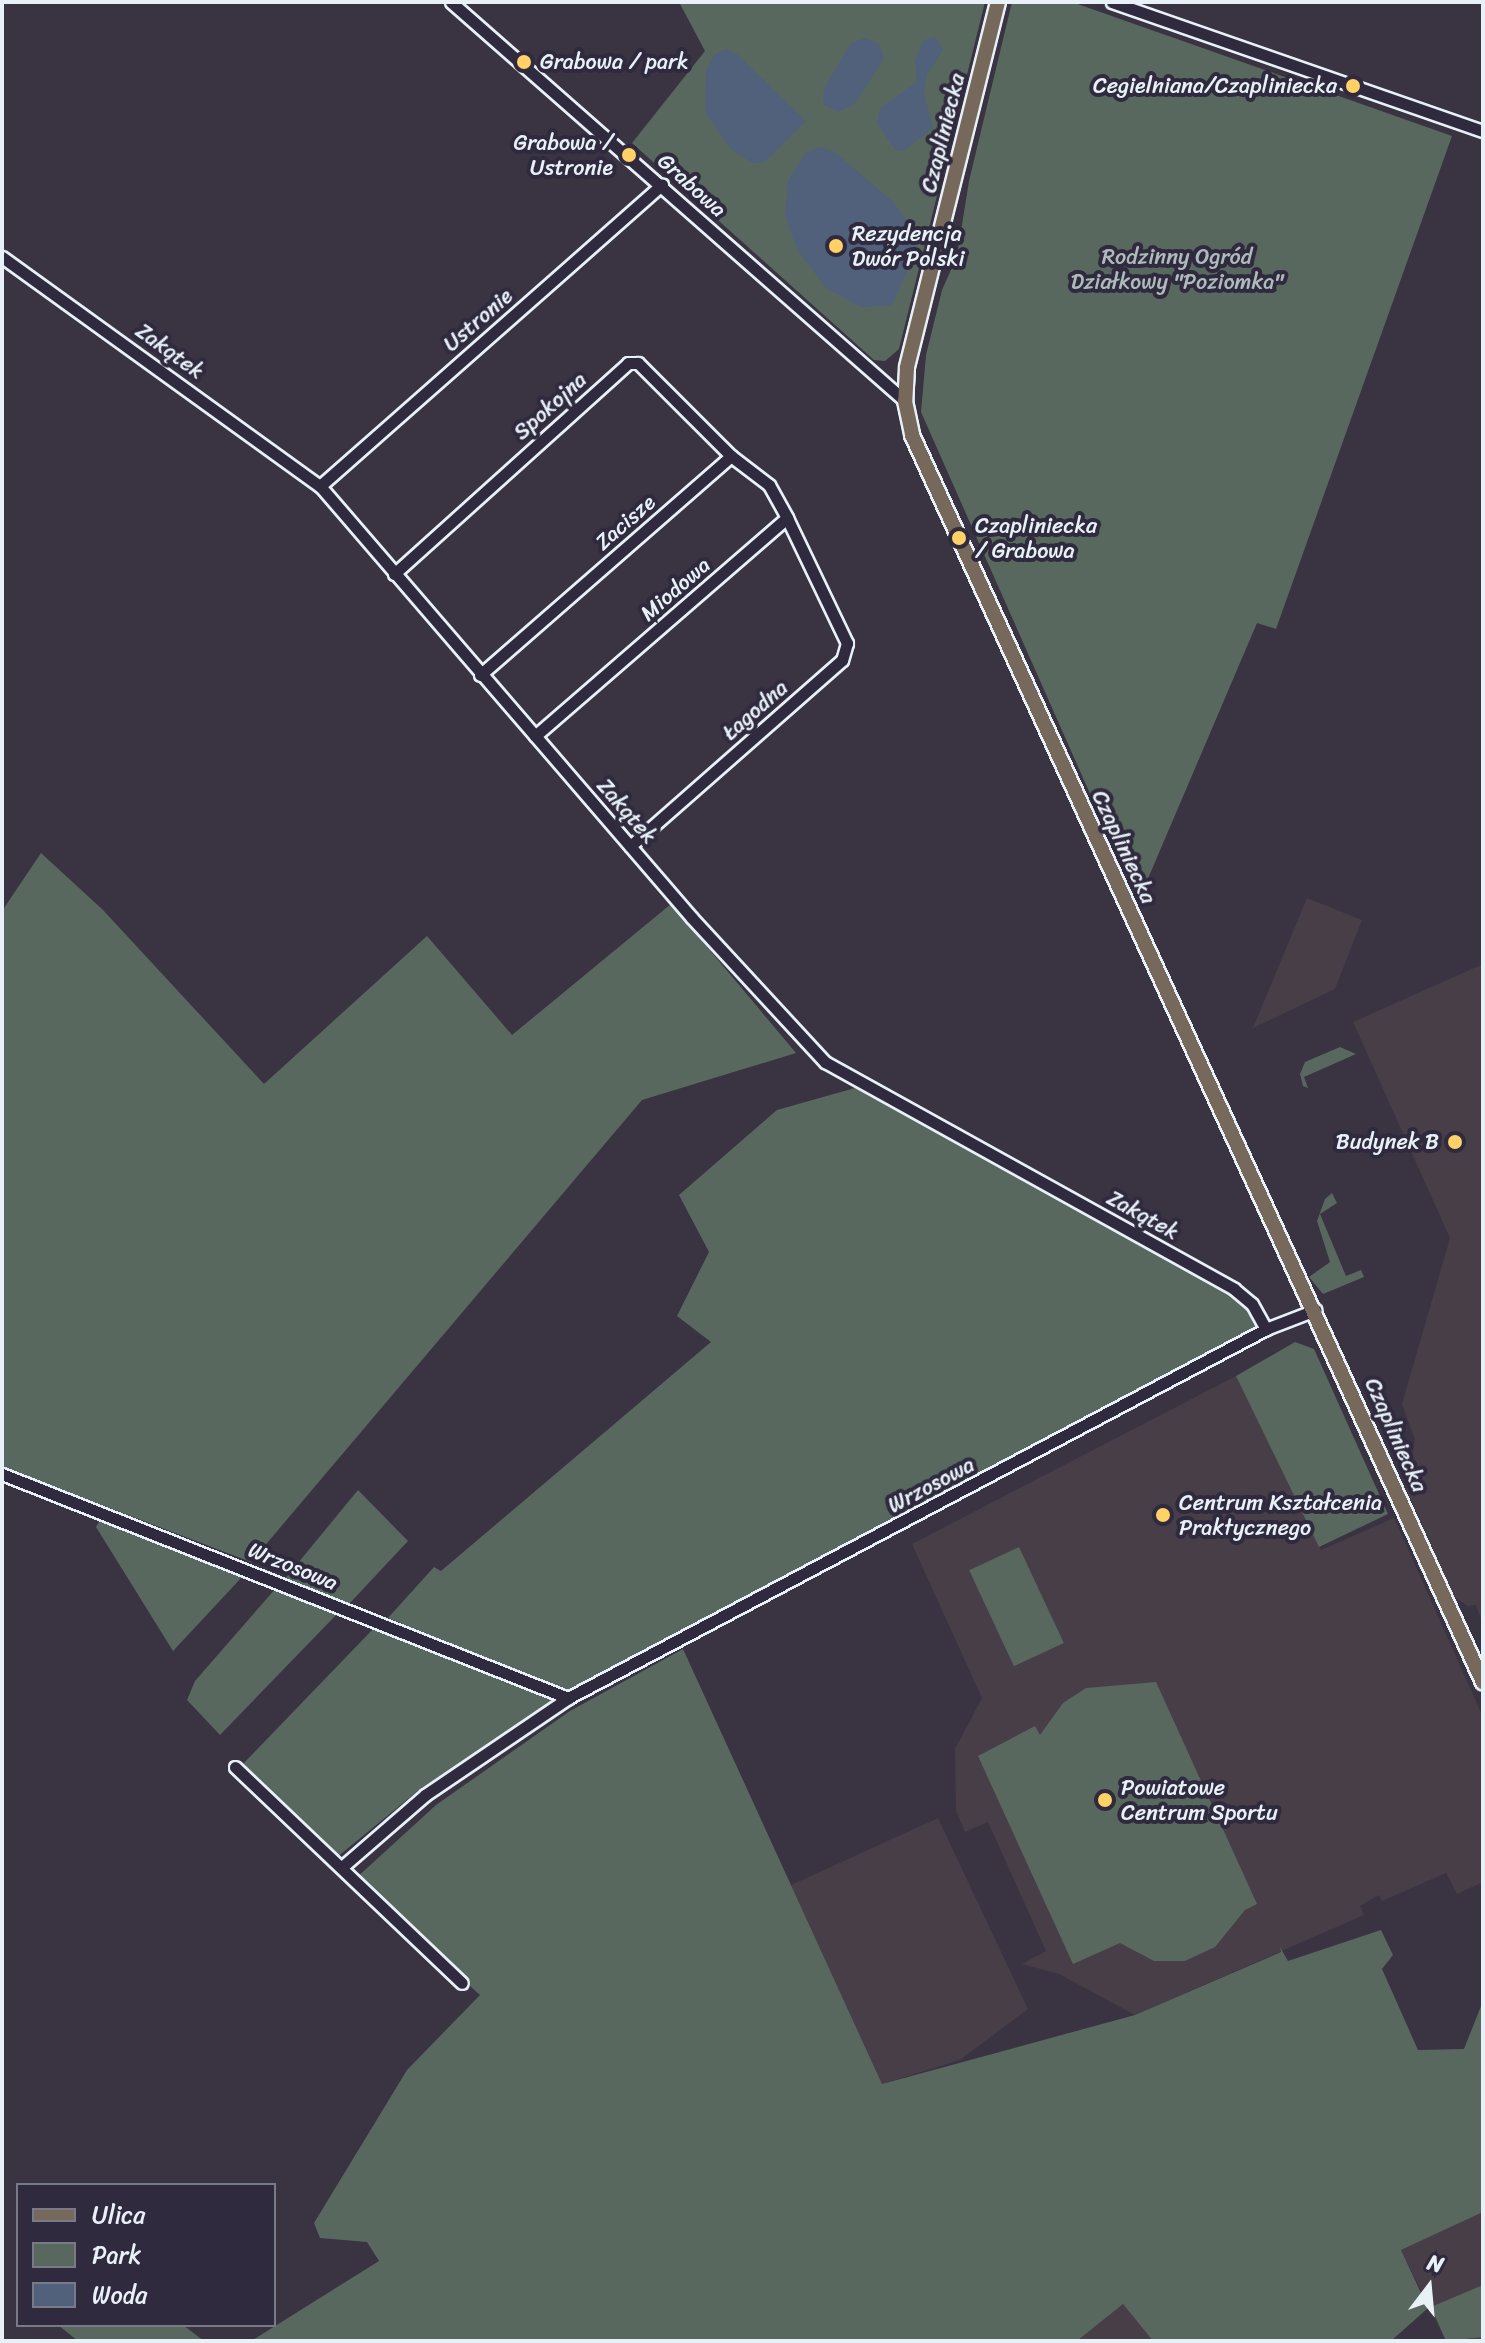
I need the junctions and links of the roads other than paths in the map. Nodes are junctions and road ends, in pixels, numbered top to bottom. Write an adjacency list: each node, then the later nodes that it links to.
1 (451, 2): 5 (street, Grabowa)
2 (998, 2): 7 (main road, Czapliniecka)
3 (1112, 2): 4 (street)
4 (1483, 131)
5 (662, 185): 7 (street, Grabowa); 9 (street, Ustronie)
6 (2, 257): 9 (street, Zakątek)
7 (905, 401): 15 (main road, Czapliniecka)
8 (731, 456): 10 (street); 11 (street, Spokojna); 12 (street, Zacisze)
9 (320, 486): 11 (street, Zakątek)
10 (787, 518): 13 (street, Miodowa); 14 (street, Łagodna)
11 (394, 574): 12 (street, Zakątek)
12 (480, 675): 13 (street, Zakątek)
13 (535, 736): 14 (street, Zakątek)
14 (630, 846): 16 (street, Zakątek)
15 (1315, 1310): 16 (street, Wrzosowa); 18 (main road, Czapliniecka)
16 (1266, 1329): 19 (street, Wrzosowa)
17 (2, 1474): 19 (street, Wrzosowa)
18 (1483, 1682)
19 (568, 1698): 21 (street, Wrzosowa)
20 (235, 1767): 21 (street)
21 (342, 1867): 22 (street)
22 (462, 1983)

